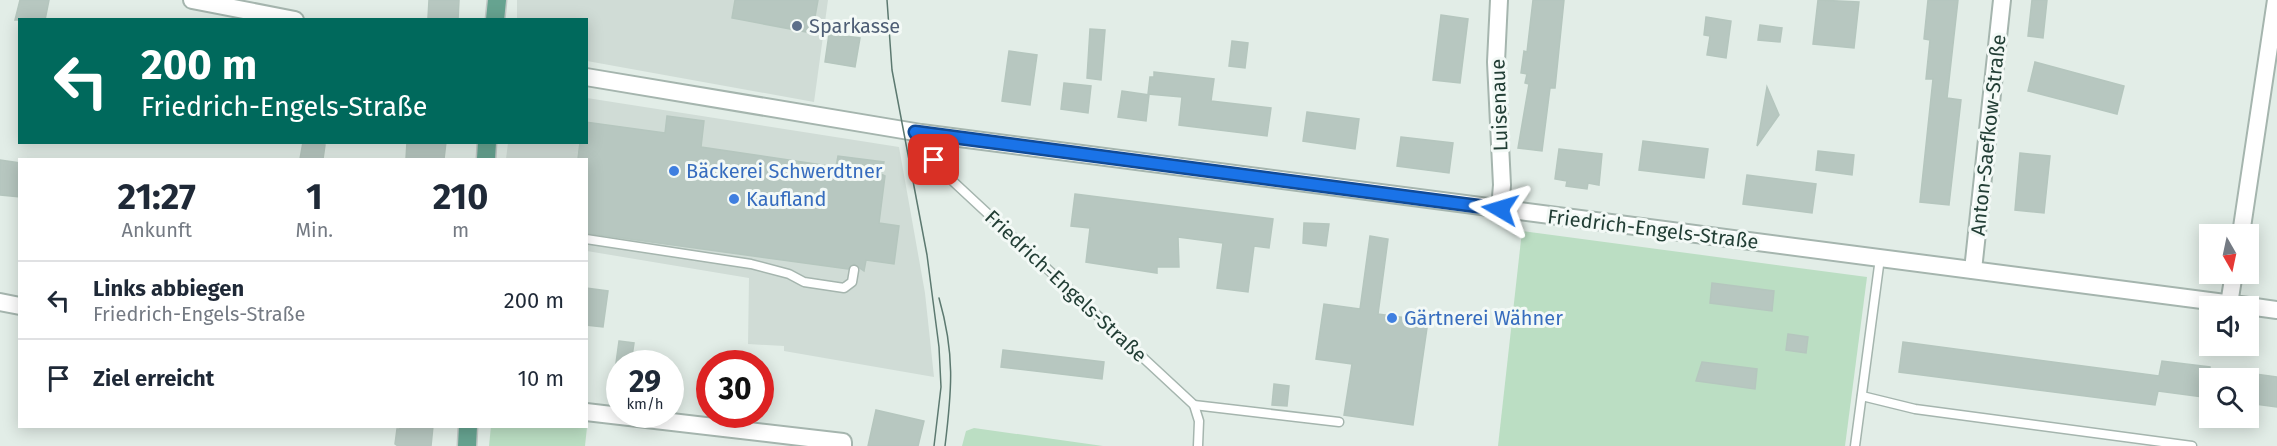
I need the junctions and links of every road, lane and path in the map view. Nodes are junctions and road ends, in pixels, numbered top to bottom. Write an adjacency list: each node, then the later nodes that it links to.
1 (192, 0): 6 (street)
2 (497, 0): 7 (main road)
3 (1499, 0): 10 (street, Luisenaue)
4 (2002, 0): 15 (street, Anton-Saefkow-Straße)
5 (2276, 0): 11 (street)
6 (285, 18)
7 (495, 18)
8 (588, 77): 9 (street, Friedrich-Engels-Straße)
9 (915, 132): 10 (street, Friedrich-Engels-Straße); 22 (lane, Friedrich-Engels-Straße)
10 (1500, 209): 13 (street, Friedrich-Engels-Straße)
11 (2242, 224)
12 (588, 239): 14 (lane)
13 (1880, 258): 15 (street, Friedrich-Engels-Straße); 21 (lane)
14 (855, 270)
15 (1973, 270): 16 (street, Friedrich-Engels-Straße)
16 (2199, 300)
17 (0, 302): 18 (street)
18 (18, 306)
19 (2259, 308): 20 (street, Friedrich-Engels-Straße)
20 (2277, 310)
21 (1862, 396): 29 (lane); 30 (lane)
22 (1194, 405): 24 (lane); 28 (lane)
23 (588, 412): 27 (street)
24 (1339, 422)
25 (468, 428): 26 (main road)
26 (467, 446)
27 (843, 446)
28 (1198, 446)
29 (1855, 446)
30 (2192, 446)

